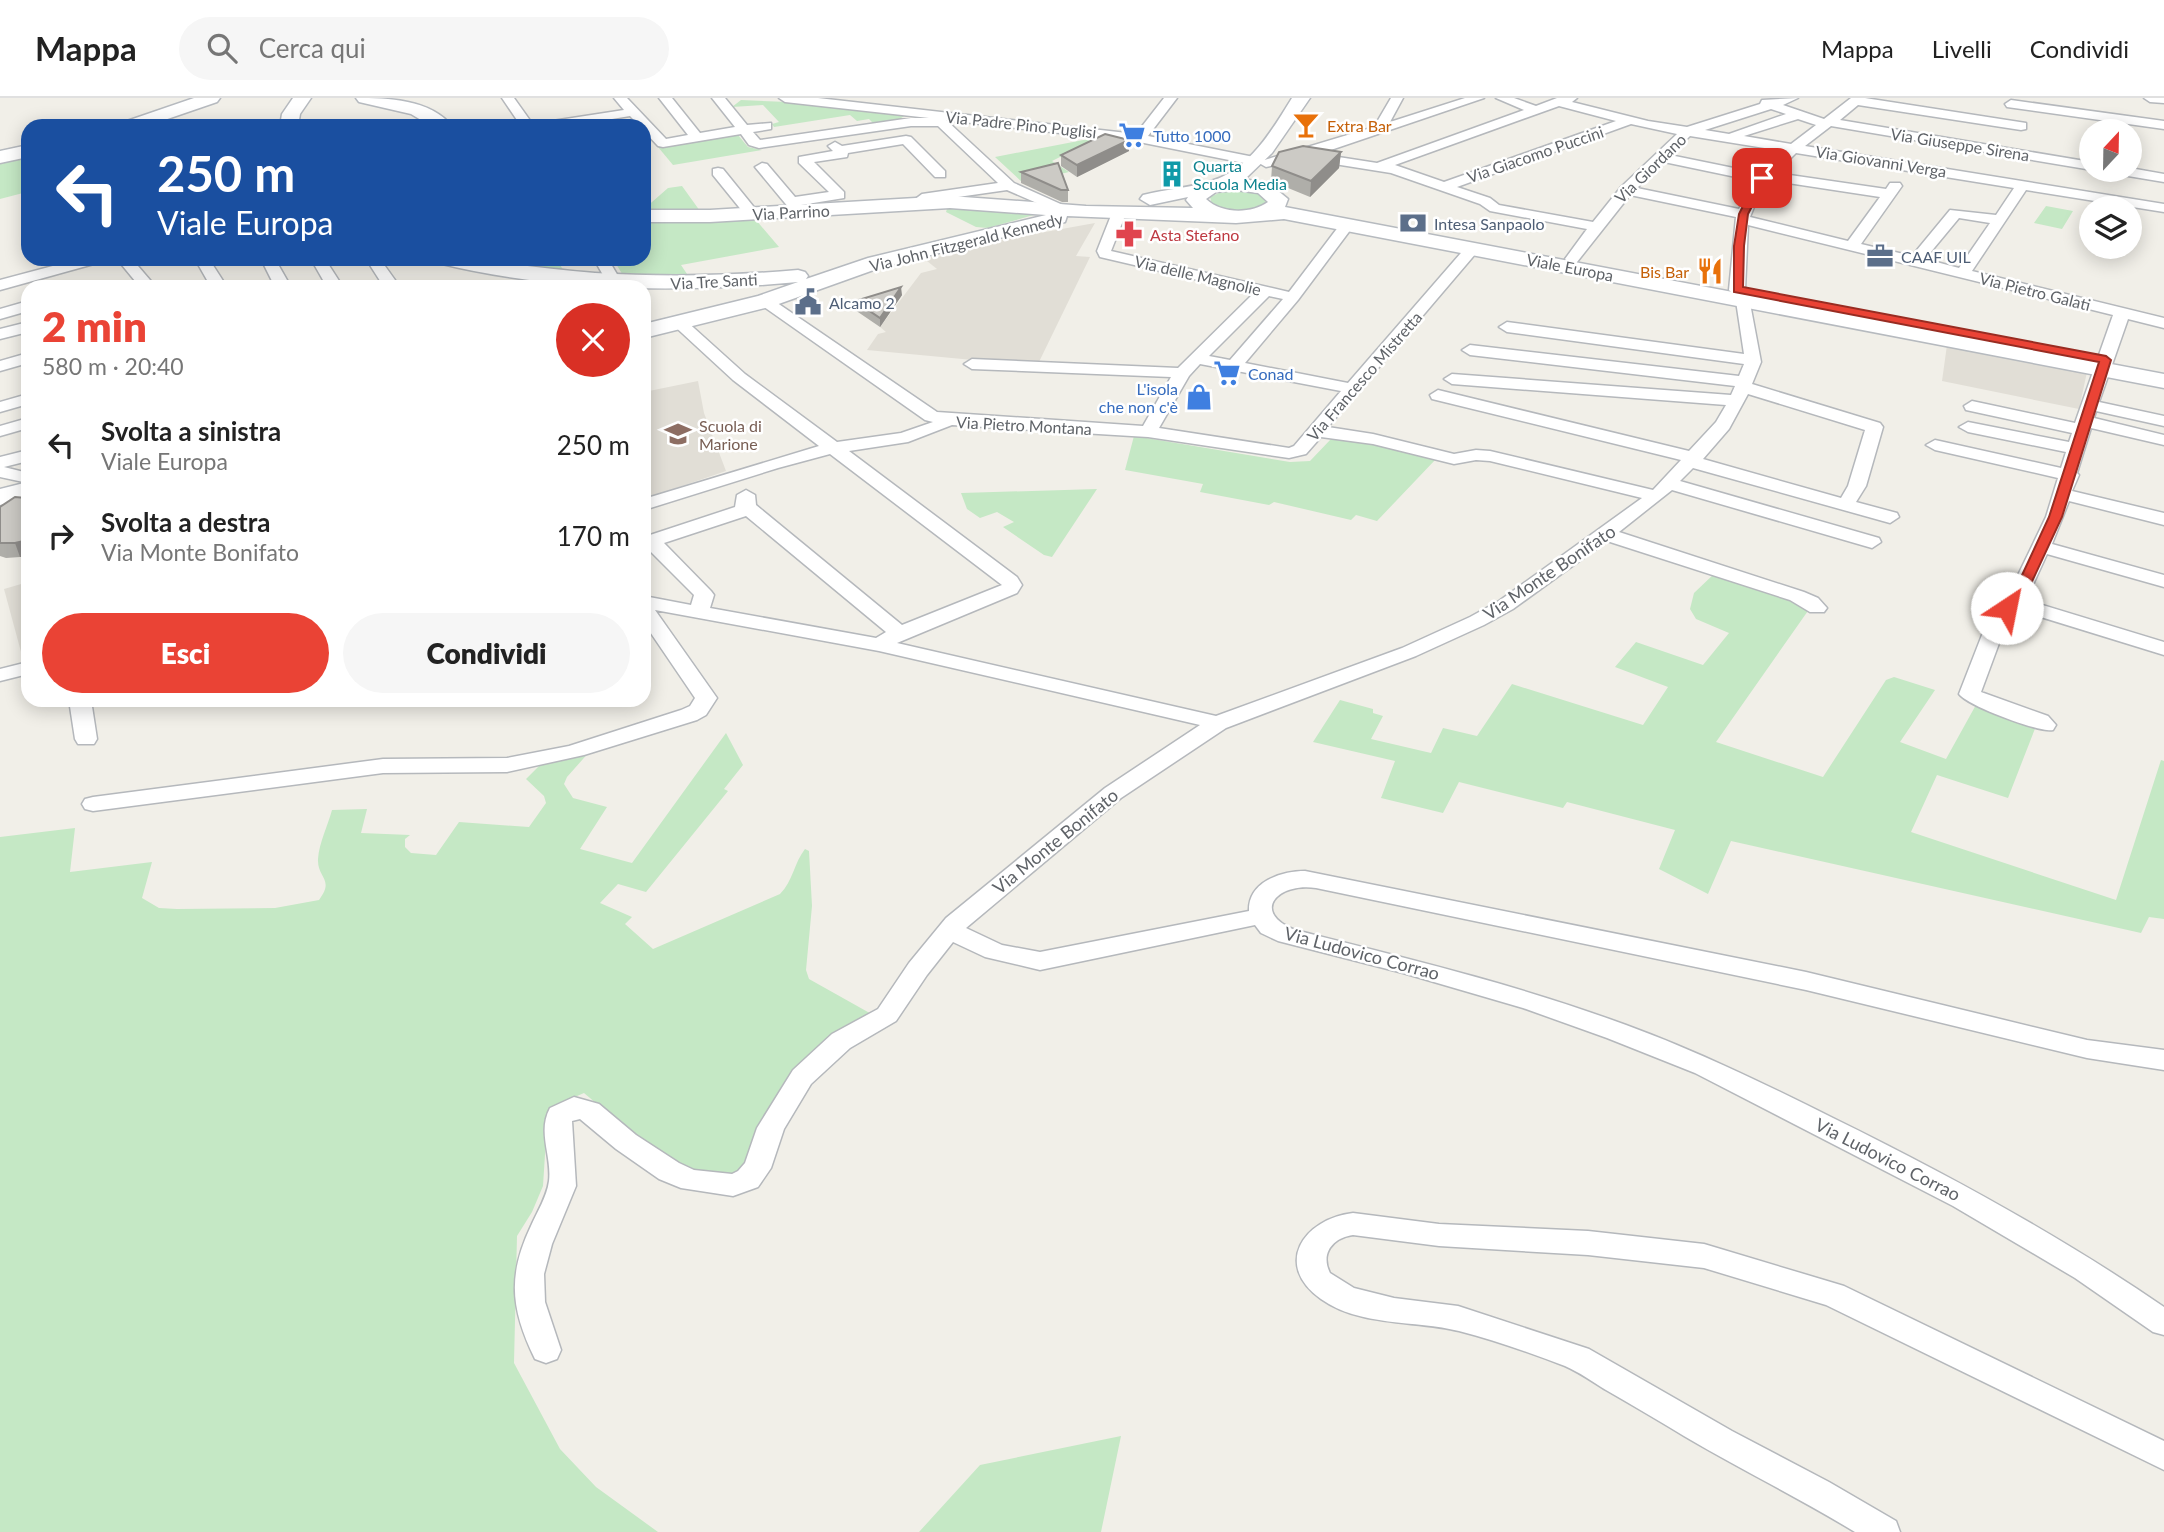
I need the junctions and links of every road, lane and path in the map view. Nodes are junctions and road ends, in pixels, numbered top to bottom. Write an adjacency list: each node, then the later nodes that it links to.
1 (211, 98): 31 (street)
2 (303, 98): 32 (street)
3 (365, 98): 33 (street)
4 (411, 98): 34 (street)
5 (508, 98): 35 (street)
6 (620, 98): 28 (street)
7 (665, 98): 49 (street)
8 (718, 98): 44 (street)
9 (785, 98): 29 (street, Via Padre Pino Puglisi)
10 (926, 98): 29 (street)
11 (1171, 98): 51 (street)
12 (1301, 98): 59 (street)
13 (1396, 98): 43 (street)
14 (1478, 98): 22 (street)
15 (1502, 98): 27 (street)
16 (1571, 98): 23 (street)
17 (1753, 98): 24 (street, Via Giuseppe Sirena)
18 (1792, 98): 24 (street, Via Giordano)
19 (2150, 98): 21 (street)
20 (1858, 99): 26 (street); 39 (street)
21 (2164, 99)
22 (1462, 100): 43 (street)
23 (1557, 102): 27 (street); 38 (street, Via Giovanni Verga)
24 (1771, 104): 30 (street, Via Giuseppe Sirena); 46 (street, Via Giordano)
25 (2011, 104): 40 (street)
26 (1892, 106): 42 (street); 45 (street)
27 (1538, 111): 60 (street)
28 (634, 112): 36 (street); 37 (street)
29 (911, 112): 51 (street, Via Padre Pino Puglisi)
30 (1799, 114): 39 (street, Via Giuseppe Sirena); 50 (street)
31 (150, 119)
32 (289, 119)
33 (439, 119)
34 (447, 119)
35 (523, 119)
36 (590, 119)
37 (640, 119)
38 (1628, 121): 46 (street, Via Giovanni Verga); 73 (street, Via Giacomo Puccini)
39 (1828, 123): 45 (street, Via Giuseppe Sirena); 52 (street)
40 (2164, 125)
41 (766, 126): 44 (street)
42 (2021, 126)
43 (1380, 129): 55 (street)
44 (743, 130): 48 (street); 49 (street)
45 (1875, 130): 58 (street, Via Giuseppe Sirena)
46 (1686, 131): 50 (street, Via Giovanni Verga); 57 (street, Via Giordano)
47 (651, 132): 49 (street)
48 (825, 135): 53 (street); 71 (street)
49 (696, 137)
50 (1728, 137): 52 (street, Via Giovanni Verga)
51 (1139, 138): 59 (street, Via Padre Pino Puglisi)
52 (1798, 148): 61 (street, Via Giovanni Verga); 68 (street)
53 (839, 150): 65 (street); 78 (street)
54 (21, 152): 56 (street)
55 (1302, 155): 59 (street); 60 (street)
56 (0, 157)
57 (1661, 157): 68 (street); 74 (street, Via Giordano)
58 (1964, 160): 61 (street, Via Giovanni Verga); 66 (street, Via Giuseppe Sirena); 70 (street, Via Giovanni Verga)
59 (1260, 162): 72 (street); 76 (street)
60 (1380, 166): 73 (street)
61 (1909, 166): 75 (street)
62 (762, 167): 78 (street)
63 (2079, 168): 66 (street, Via Giuseppe Sirena)
64 (718, 172): 83 (street)
65 (940, 174)
66 (2046, 174): 70 (street, Via Giovanni Verga); 79 (street, Via Giovanni Verga)
67 (2142, 174): 69 (street)
68 (1763, 177): 75 (street); 86 (street)
69 (2164, 178)
70 (2023, 185): 87 (street)
71 (1009, 186): 77 (street); 80 (street)
72 (1214, 186): 76 (street); 81 (street, Via John Fitzgerald Kennedy); 85 (street)
73 (1443, 187): 89 (street)
74 (1626, 190): 86 (street, Via Pietro Galati); 89 (street, Via Giordano)
75 (1889, 194): 91 (street)
76 (1269, 200): 85 (street, Via John Fitzgerald Kennedy); 88 (street, Viale Europa); 93 (street, Viale Europa)
77 (922, 204): 78 (street, Via Parrino); 80 (street, Via Parrino); 90 (street)
78 (796, 207): 83 (street, Via Parrino)
79 (2164, 208)
80 (1060, 209): 81 (street, Via Parrino)
81 (1086, 212): 82 (street, Via John Fitzgerald Kennedy); 90 (street, Via John Fitzgerald Kennedy)
82 (1119, 213): 85 (street, Via John Fitzgerald Kennedy); 106 (street, Via delle Magnolie)
83 (752, 214): 84 (street, Via Parrino)
84 (651, 215)
85 (1229, 215)
86 (1744, 216): 91 (street, Via Pietro Galati); 107 (street)
87 (2001, 220): 94 (street); 99 (street)
88 (1347, 225): 92 (street, Viale Europa); 108 (street)
89 (1597, 227): 93 (street, Via Giordano)
90 (968, 238): 98 (street, Via John Fitzgerald Kennedy)
91 (1852, 246): 94 (street, Via Pietro Galati)
92 (1472, 249): 107 (street, Viale Europa); 131 (street, Via Francesco Mistretta)
93 (1572, 259): 107 (street, Viale Europa)
94 (1916, 261): 99 (street, Via Pietro Galati)
95 (69, 266): 100 (street)
96 (130, 266): 102 (street)
97 (470, 266): 103 (street, Via Tre Santi)
98 (858, 269): 104 (street, Via Tre Santi); 109 (street, Via John Fitzgerald Kennedy)
99 (1963, 273): 111 (street, Via Pietro Galati)
100 (39, 274): 101 (street); 105 (street)
101 (45, 280)
102 (142, 280)
103 (603, 280)
104 (651, 282)
105 (0, 285)
106 (1265, 291): 108 (street, Via delle Magnolie); 120 (street)
107 (1741, 295): 123 (street, Viale Europa); 130 (street)
108 (1293, 297): 125 (street)
109 (765, 301): 113 (street, Via John Fitzgerald Kennedy); 137 (street)
110 (21, 308): 112 (street)
111 (2122, 313): 114 (street, Via Pietro Galati); 123 (street)
112 (0, 314)
113 (678, 322): 117 (street, Via John Fitzgerald Kennedy); 146 (street)
114 (2164, 323)
115 (1507, 327): 130 (street)
116 (21, 329): 118 (street)
117 (651, 329)
118 (0, 334)
119 (1470, 350): 130 (street)
120 (1195, 358): 125 (street); 127 (street)
121 (21, 360): 124 (street)
122 (972, 364): 127 (street)
123 (2104, 364): 126 (street, Viale Europa); 129 (street, Viale Europa); 136 (street)
124 (0, 366)
125 (1233, 367): 131 (street)
126 (2164, 371)
127 (1182, 373): 143 (street)
128 (1451, 379): 130 (street)
129 (2164, 381)
130 (1745, 383): 149 (street, Via Monte Bonifato); 160 (street)
131 (1354, 389): 142 (street, Via Francesco Mistretta)
132 (1438, 395): 149 (street)
133 (21, 401): 135 (street)
134 (1972, 406): 136 (street)
135 (0, 407)
136 (2086, 419): 138 (street); 144 (street); 147 (street)
137 (949, 420): 143 (street, Via Pietro Montana); 146 (street, Via Pietro Montana)
138 (2164, 421)
139 (21, 425): 141 (street)
140 (1968, 427): 147 (street)
141 (0, 431)
142 (1317, 431): 143 (street, Via Francesco Mistretta); 155 (street)
143 (1148, 432)
144 (2164, 440)
145 (1936, 445): 153 (street)
146 (835, 448): 152 (street, Via Pietro Montana); 175 (street)
147 (2077, 449): 153 (street)
148 (21, 457): 150 (street)
149 (1693, 460): 155 (street, Via Monte Bonifato); 160 (street)
150 (0, 463)
151 (0, 472): 154 (street)
152 (741, 475): 159 (street, Via Pietro Montana); 161 (street)
153 (2070, 475): 157 (street)
154 (21, 476)
155 (1663, 490): 164 (street, Via Monte Bonifato); 166 (street)
156 (21, 492): 158 (street)
157 (2064, 494): 163 (street); 168 (street)
158 (0, 497)
159 (651, 503)
160 (1845, 505): 162 (street)
161 (747, 507): 165 (street); 175 (street)
162 (1890, 517)
163 (2164, 519)
164 (1606, 534): 172 (street); 181 (street, Via Monte Bonifato)
165 (651, 541)
166 (1872, 542)
167 (651, 545): 173 (street)
168 (2042, 547): 169 (street); 171 (street)
169 (2164, 581)
170 (651, 603): 173 (street)
171 (2015, 603): 177 (street); 182 (street)
172 (1817, 608)
173 (699, 611): 176 (street)
174 (651, 618): 184 (street)
175 (899, 633): 176 (street)
176 (879, 645): 181 (street)
177 (2164, 649)
178 (21, 670): 179 (street)
179 (0, 675)
180 (86, 707): 183 (street)
181 (1219, 723): 186 (street, Via Monte Bonifato)
182 (2045, 725)
183 (86, 739)
184 (93, 804)
185 (1262, 916): 186 (street); 187 (street, Via Ludovico Corrao); 188 (street, Via Ludovico Corrao)
186 (951, 929): 189 (street, Via Monte Bonifato)
187 (2164, 1060)
188 (2164, 1323)
189 (546, 1350)
190 (2164, 1457): 191 (street)
191 (1884, 1532)

